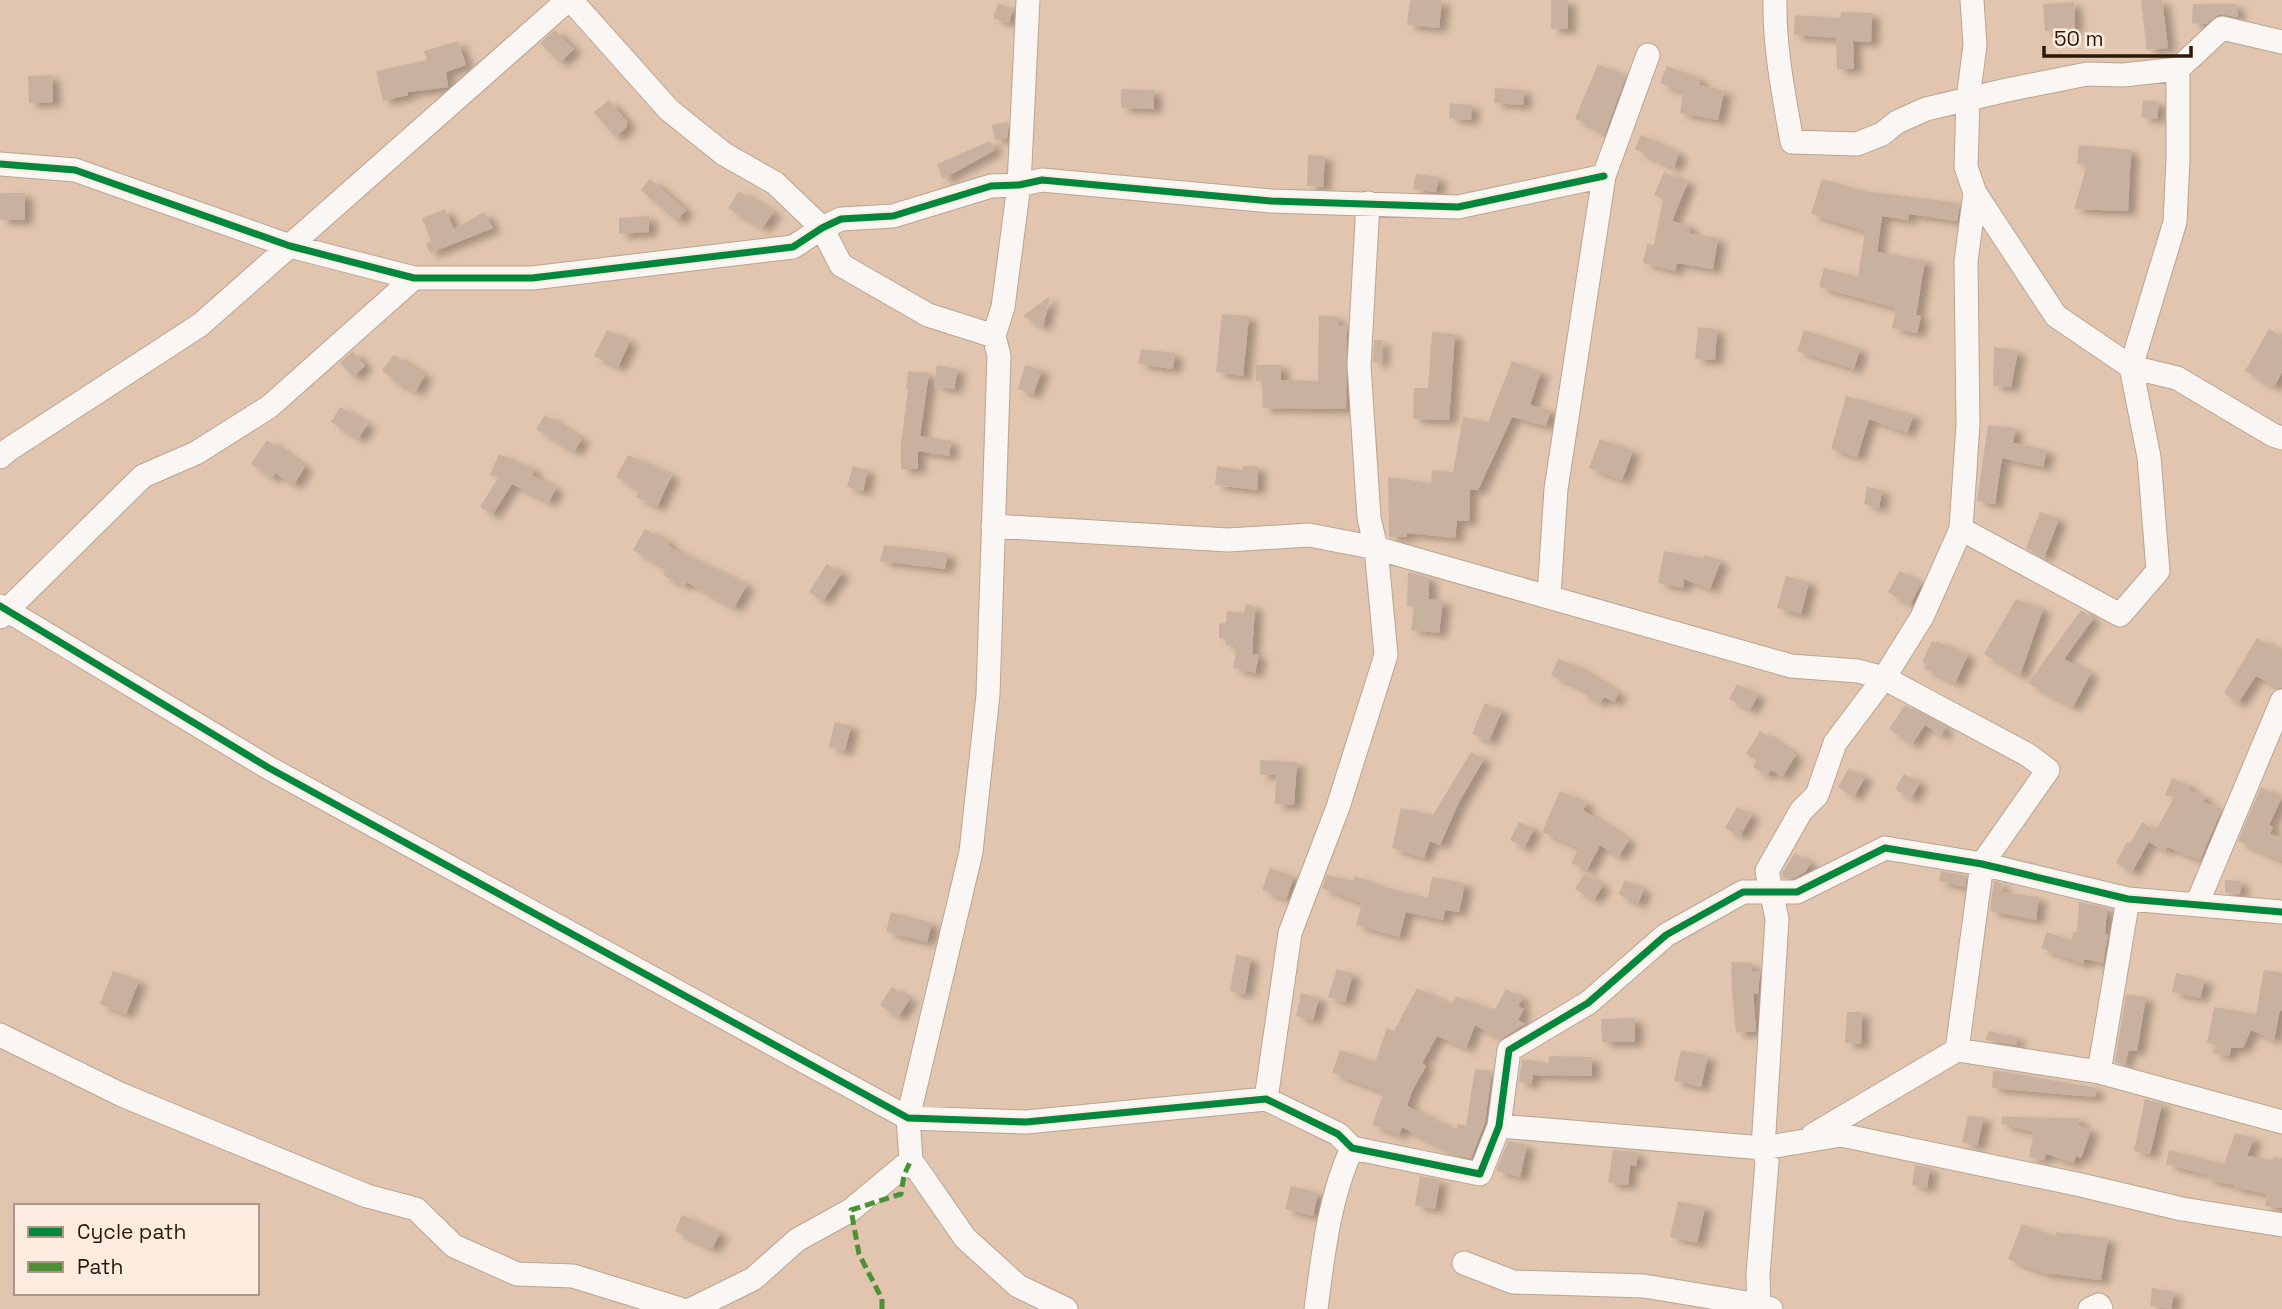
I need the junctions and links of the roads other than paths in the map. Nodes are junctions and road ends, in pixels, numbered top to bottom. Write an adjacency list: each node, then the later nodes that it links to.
1 (569, 0): 14 (street); 15 (street)
2 (1028, 0): 11 (street)
3 (1775, 0): 8 (street)
4 (1972, 0): 8 (street)
5 (2282, 42): 7 (street)
6 (1648, 55): 10 (street)
7 (2178, 69): 8 (street); 18 (street)
8 (1968, 99): 12 (street)
9 (0, 164): 15 (street)
10 (1604, 176): 13 (street); 24 (street)
11 (1020, 185): 13 (street); 14 (street); 17 (street)
12 (1975, 194): 18 (street); 22 (street)
13 (1368, 202): 23 (street)
14 (822, 228): 16 (street); 17 (street)
15 (290, 246): 16 (street); 20 (street)
16 (414, 278): 25 (street)
17 (994, 336): 21 (street)
18 (2131, 367): 19 (street); 22 (street)
19 (2282, 438)
20 (0, 457)
21 (993, 526): 23 (street); 37 (street)
22 (1961, 529): 26 (street)
23 (1376, 548): 24 (street); 36 (street)
24 (1549, 596): 26 (street)
25 (2, 611): 37 (street)
26 (1884, 678): 28 (street); 29 (street)
27 (2282, 702): 31 (street)
28 (1982, 864): 29 (street); 30 (street); 34 (street)
29 (1771, 892): 39 (street); 42 (street)
30 (2128, 898): 31 (street); 35 (street)
31 (2197, 904): 32 (street)
32 (2282, 912)
33 (0, 1035): 47 (street)
34 (1957, 1050): 35 (street); 40 (street)
35 (2099, 1072): 38 (street)
36 (1266, 1099): 37 (street); 41 (street)
37 (908, 1118): 43 (street)
38 (2282, 1122)
39 (1499, 1126): 41 (street); 42 (street)
40 (1799, 1143): 42 (street); 44 (street)
41 (1352, 1148): 50 (street)
42 (1763, 1148): 46 (street)
43 (911, 1160): 48 (street); 49 (street)
44 (2282, 1226)
45 (1464, 1263): 46 (street)
46 (1763, 1308)
47 (680, 1309)
48 (692, 1309)
49 (1066, 1309)
50 (1316, 1309)
51 (2090, 1309): 52 (street)
52 (2101, 1309)

